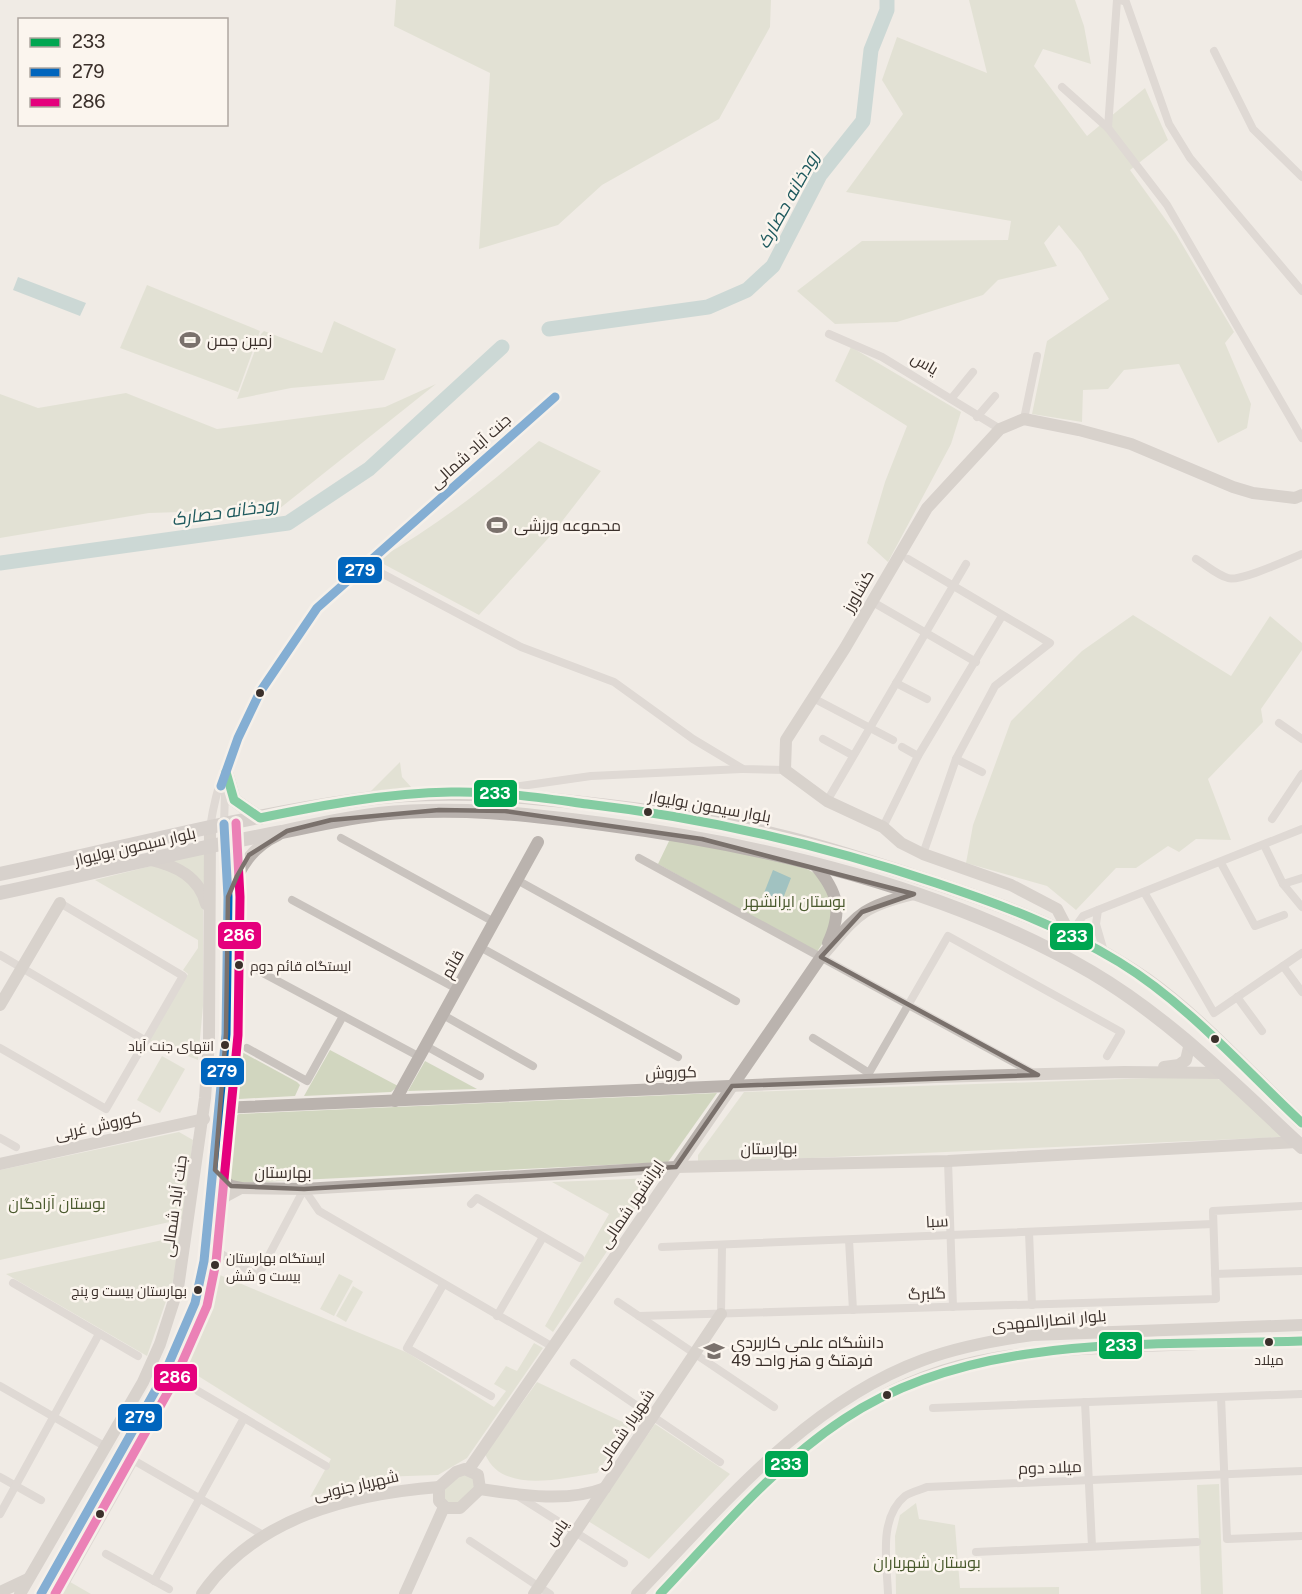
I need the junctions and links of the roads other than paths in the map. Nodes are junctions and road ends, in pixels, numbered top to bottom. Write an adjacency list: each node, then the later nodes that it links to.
1 (1119, 0): 4 (street); 6 (street)
2 (1214, 51): 5 (street)
3 (1062, 87): 4 (street)
4 (1108, 128): 16 (street)
5 (1302, 177)
6 (1302, 291)
7 (829, 334): 12 (street, یاس)
8 (1037, 356): 14 (street)
9 (973, 372): 12 (street)
10 (994, 396): 13 (street)
11 (555, 397): 22 (street, جنت آباد شمالی)
12 (951, 399): 13 (street, یاس)
13 (977, 417): 15 (street, یاس)
14 (1024, 419): 15 (street, کشاورز); 17 (street)
15 (1000, 429): 24 (street, کشاورز)
16 (1302, 438)
17 (1302, 495)
18 (1302, 554): 20 (street)
19 (908, 559): 23 (street)
20 (1196, 559)
21 (966, 564): 23 (street)
22 (368, 566): 40 (street); 42 (street, جنت آباد شمالی)
23 (954, 586): 25 (street); 26 (street)
24 (871, 601): 26 (street); 29 (street, کشاورز)
25 (1002, 616): 27 (street); 39 (street)
26 (926, 632): 27 (street); 28 (street)
27 (976, 662): 38 (street)
28 (896, 682): 30 (street); 32 (street)
29 (813, 698): 32 (street); 41 (street, کشاورز)
30 (927, 699)
31 (1279, 723): 33 (street)
32 (869, 728): 35 (street); 37 (street)
33 (1302, 738)
34 (823, 739): 37 (street)
35 (893, 740)
36 (902, 747): 38 (street)
37 (852, 755): 47 (street)
38 (918, 756): 51 (street)
39 (956, 759): 43 (street); 58 (street)
40 (743, 769): 41 (street); 46 (street)
41 (785, 770): 47 (street)
42 (226, 772): 45 (street, جنت آباد شمالی); 48 (main road)
43 (982, 772)
44 (1302, 774): 49 (street)
45 (221, 786): 50 (street, جنت آباد شمالی); 50 (street, جنت آباد شمالی)
46 (480, 792): 48 (main road, بلوار سیمون بولیوار); 78 (main road, بلوار سیمون بولیوار)
47 (827, 801): 51 (street)
48 (260, 818): 50 (main road, بلوار سیمون بولیوار)
49 (1272, 819)
50 (217, 826): 56 (street, جنت آباد شمالی); 63 (main road, بلوار سیمون بولیوار)
51 (883, 828): 58 (street)
52 (287, 831): 56 (main road, بلوار سیمون بولیوار); 62 (main road, بلوار سیمون بولیوار); 70 (street)
53 (1300, 832): 57 (street)
54 (341, 838): 77 (street)
55 (538, 843): 65 (street, قائم)
56 (218, 844): 60 (main road, بلوار سیمون بولیوار); 70 (street, جنت آباد شمالی); 75 (street, جنت آباد شمالی)
57 (1264, 845): 61 (street); 66 (street)
58 (922, 854): 78 (street)
59 (639, 858): 83 (street)
60 (152, 860): 68 (main road, بلوار سیمون بولیوار); 75 (street)
61 (1221, 863): 67 (street); 76 (street)
62 (815, 865): 69 (main road, بلوار سیمون بولیوار); 83 (street)
63 (0, 874)
64 (1302, 878): 66 (street)
65 (517, 880): 77 (street, قائم); 90 (street)
66 (1283, 884): 73 (street)
67 (1144, 892): 74 (street); 89 (street)
68 (0, 893)
69 (915, 894): 83 (street); 98 (main road, بلوار سیمون بولیوار)
70 (228, 897): 111 (street, جنت آباد شمالی)
71 (292, 900): 87 (street)
72 (60, 903): 85 (street); 97 (street)
73 (1302, 907)
74 (1098, 910): 78 (street); 81 (street)
75 (209, 914): 112 (street, جنت آباد شمالی)
76 (1284, 915)
77 (494, 922): 79 (street, قائم)
78 (1070, 934): 81 (main road, بلوار سیمون بولیوار)
79 (480, 948): 87 (street, قائم); 103 (street)
80 (1302, 953): 84 (street)
81 (1105, 955): 113 (main road, بلوار سیمون بولیوار)
82 (0, 956): 85 (street)
83 (821, 957): 92 (street); 109 (street, ایرانشهر شمالی)
84 (1283, 966): 88 (street); 89 (street)
85 (22, 968): 91 (street); 97 (street)
86 (259, 971): 94 (street)
87 (457, 989): 93 (street, قائم)
88 (1302, 992)
89 (1237, 997): 95 (street)
90 (736, 1001)
91 (0, 1005)
92 (908, 1005): 96 (street); 102 (street); 108 (street)
93 (443, 1015): 101 (street, قائم); 104 (street)
94 (343, 1016): 100 (street); 101 (street)
95 (1262, 1031)
96 (813, 1038)
97 (146, 1041): 99 (street)
98 (1190, 1043): 105 (street); 106 (main road, بلوار سیمون بولیوار)
99 (0, 1048)
100 (247, 1048)
101 (423, 1051): 107 (street); 110 (street, قائم)
102 (1107, 1056)
103 (678, 1057)
104 (533, 1066)
105 (1124, 1072): 106 (street); 108 (street, کوروش)
106 (1223, 1073): 115 (main road, بلوار سیمون بولیوار)
107 (480, 1076)
108 (1038, 1076): 109 (street, کوروش)
109 (732, 1086): 110 (street, کوروش); 119 (street, ایرانشهر شمالی)
110 (395, 1101): 111 (street, کوروش)
111 (219, 1108): 120 (street, جنت آباد شمالی)
112 (204, 1119): 118 (street, کوروش غربی); 164 (street, جنت آباد شمالی)
113 (1301, 1120)
114 (0, 1138): 116 (street)
115 (1299, 1144): 117 (street, بهارستان)
116 (16, 1147)
117 (948, 1161): 119 (street, بهارستان); 128 (street)
118 (0, 1164)
119 (676, 1167): 122 (street, بهارستان); 149 (street, ایرانشهر شمالی)
120 (215, 1170): 121 (street, بهارستان); 125 (street, جنت آباد شمالی)
121 (241, 1188): 122 (street, بهارستان); 125 (street, بهارستان)
122 (304, 1189): 133 (street); 138 (street)
123 (471, 1204): 129 (street)
124 (1302, 1206): 126 (street)
125 (210, 1211): 165 (street, جنت آباد شمالی)
126 (1213, 1224): 127 (street, سبا); 136 (street)
127 (1029, 1232): 128 (street, سبا); 140 (street)
128 (950, 1236): 130 (street, سبا); 141 (street)
129 (543, 1237): 134 (street); 144 (street)
130 (849, 1240): 131 (street, سبا); 142 (street)
131 (722, 1246): 132 (street, سبا); 143 (street)
132 (662, 1247)
133 (218, 1252)
134 (580, 1258)
135 (1302, 1271): 136 (street)
136 (1215, 1274): 140 (street, گلبرگ)
137 (13, 1283): 147 (street)
138 (443, 1285): 144 (street); 156 (street)
139 (618, 1302): 145 (street)
140 (1032, 1305): 141 (street, گلبرگ)
141 (952, 1307): 142 (street, گلبرگ)
142 (853, 1310): 143 (street, گلبرگ)
143 (721, 1314): 145 (street, گلبرگ); 150 (street, شهریار شمالی)
144 (498, 1316): 149 (street)
145 (639, 1316): 150 (street)
146 (1302, 1326): 205 (street, بلوار انصارالمهدی)
147 (99, 1334): 151 (street); 162 (street)
148 (1302, 1341): 206 (street, بلوار انصارالمهدی)
149 (553, 1347): 169 (street, ایرانشهر شمالی)
150 (694, 1354): 159 (street); 161 (street, شهریار شمالی)
151 (138, 1356)
152 (574, 1363): 161 (street)
153 (0, 1386): 162 (street)
154 (198, 1391): 163 (street)
155 (1301, 1394): 157 (street)
156 (491, 1396)
157 (1221, 1397): 158 (street); 171 (street)
158 (1085, 1402): 160 (street); 173 (street)
159 (774, 1407)
160 (933, 1408)
161 (653, 1415): 167 (street); 176 (street, شهریار شمالی)
162 (54, 1417): 164 (street); 174 (street)
163 (244, 1418): 168 (street); 179 (street)
164 (106, 1447): 192 (street, جنت آباد شمالی)
165 (121, 1453): 166 (street); 193 (street, جنت آباد شمالی)
166 (134, 1461): 179 (street); 195 (street)
167 (720, 1462)
168 (326, 1466)
169 (469, 1469): 175 (street); 177 (street)
170 (1302, 1471): 171 (street, میلاد دوم)
171 (1224, 1474): 173 (street, میلاد دوم); 185 (street)
172 (0, 1477): 174 (street)
173 (1089, 1480): 188 (street); 207 (street, میلاد دوم)
174 (16, 1486): 180 (street); 182 (street)
175 (439, 1486): 181 (street); 184 (street, شهریار جنوبی)
176 (605, 1488): 178 (street, شهریار شمالی); 183 (street, یاس)
177 (480, 1490): 178 (street, شهریار شمالی); 181 (street)
178 (517, 1495): 183 (street)
179 (200, 1499): 184 (street); 194 (street)
180 (41, 1500)
181 (444, 1507): 203 (street)
182 (0, 1514)
183 (575, 1532): 191 (street); 197 (street, یاس)
184 (263, 1535): 202 (street, شهریار جنوبی)
185 (1302, 1536)
186 (470, 1540): 197 (street)
187 (1197, 1542): 188 (street)
188 (1092, 1546): 189 (street)
189 (976, 1552)
190 (106, 1554): 194 (street)
191 (624, 1563)
192 (31, 1577): 198 (street); 199 (street, جنت آباد شمالی)
193 (49, 1579): 200 (street, جنت آباد شمالی); 201 (street)
194 (154, 1581): 196 (street)
195 (65, 1584)
196 (169, 1589)
197 (536, 1590): 204 (street)
198 (0, 1592)
199 (20, 1594)
200 (41, 1594)
201 (50, 1594)
202 (202, 1594)
203 (405, 1594)
204 (550, 1594)
205 (637, 1594)
206 (660, 1594)
207 (888, 1594)

